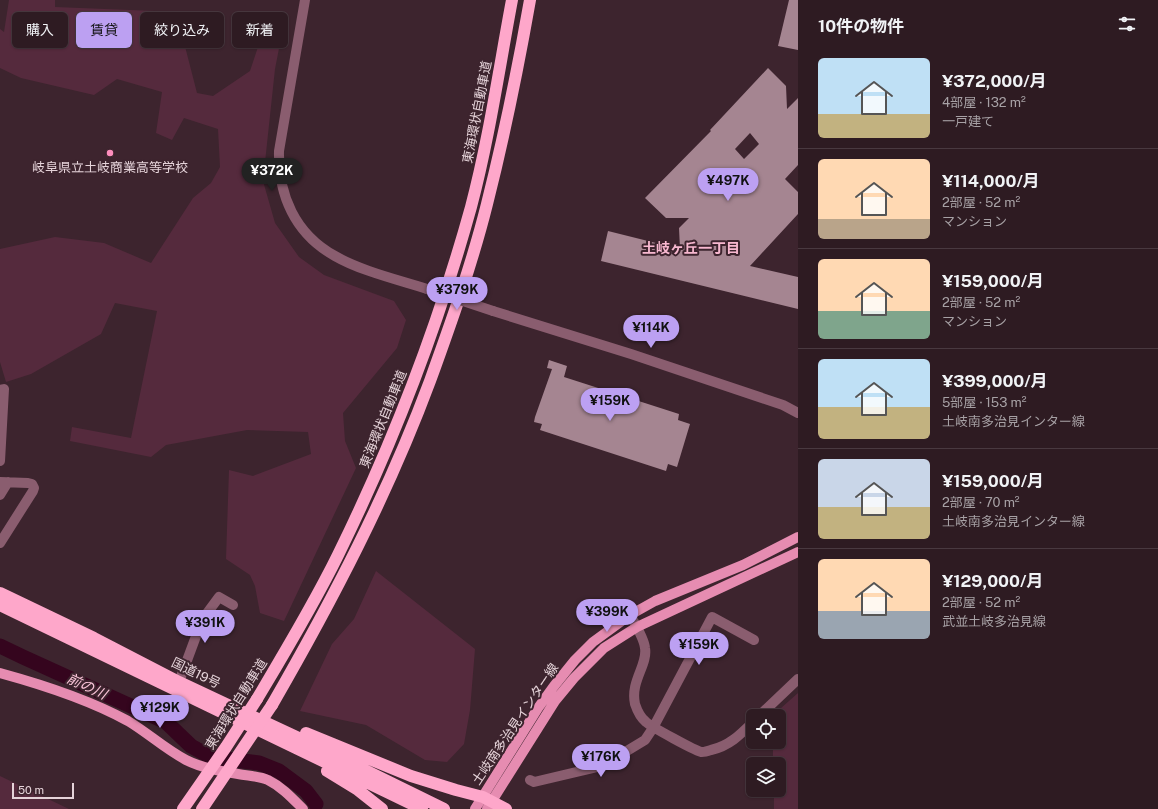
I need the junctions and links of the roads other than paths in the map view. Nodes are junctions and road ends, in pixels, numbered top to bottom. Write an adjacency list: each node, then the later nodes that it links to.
1 (305, 0): 5 (street, bridge)
2 (512, 0): 28 (highway, 東海環状自動車道, bridge)
3 (530, 0): 29 (highway, bridge)
4 (0, 390): 6 (street)
5 (798, 413)
6 (0, 461)
7 (4, 482): 8 (street); 10 (street)
8 (0, 495)
9 (798, 537): 15 (main road, 土岐南多治見インター線)
10 (0, 543)
11 (798, 552): 16 (main road, 土岐南多治見インター線)
12 (0, 593): 20 (highway, 国道19号)
13 (0, 604): 21 (highway, 国道19号)
14 (233, 605): 20 (street)
15 (630, 615): 16 (street); 27 (main road, 土岐南多治見インター線)
16 (637, 627): 24 (street); 27 (main road, 土岐南多治見インター線)
17 (754, 640): 24 (street)
18 (0, 673): 30 (main road)
19 (798, 679): 22 (street)
20 (179, 682): 23 (highway, 国道19号)
21 (202, 702): 31 (highway); 32 (highway, 国道19号)
22 (766, 709)
23 (252, 716): 27 (highway); 33 (highway, 国道19号)
24 (653, 728): 25 (street); 26 (street)
25 (746, 729)
26 (530, 780)
27 (487, 802): 34 (main road); 35 (highway)
28 (183, 809)
29 (202, 809)
30 (303, 809)
31 (382, 809)
32 (422, 809)
33 (444, 809)
34 (474, 809)
35 (506, 809)

